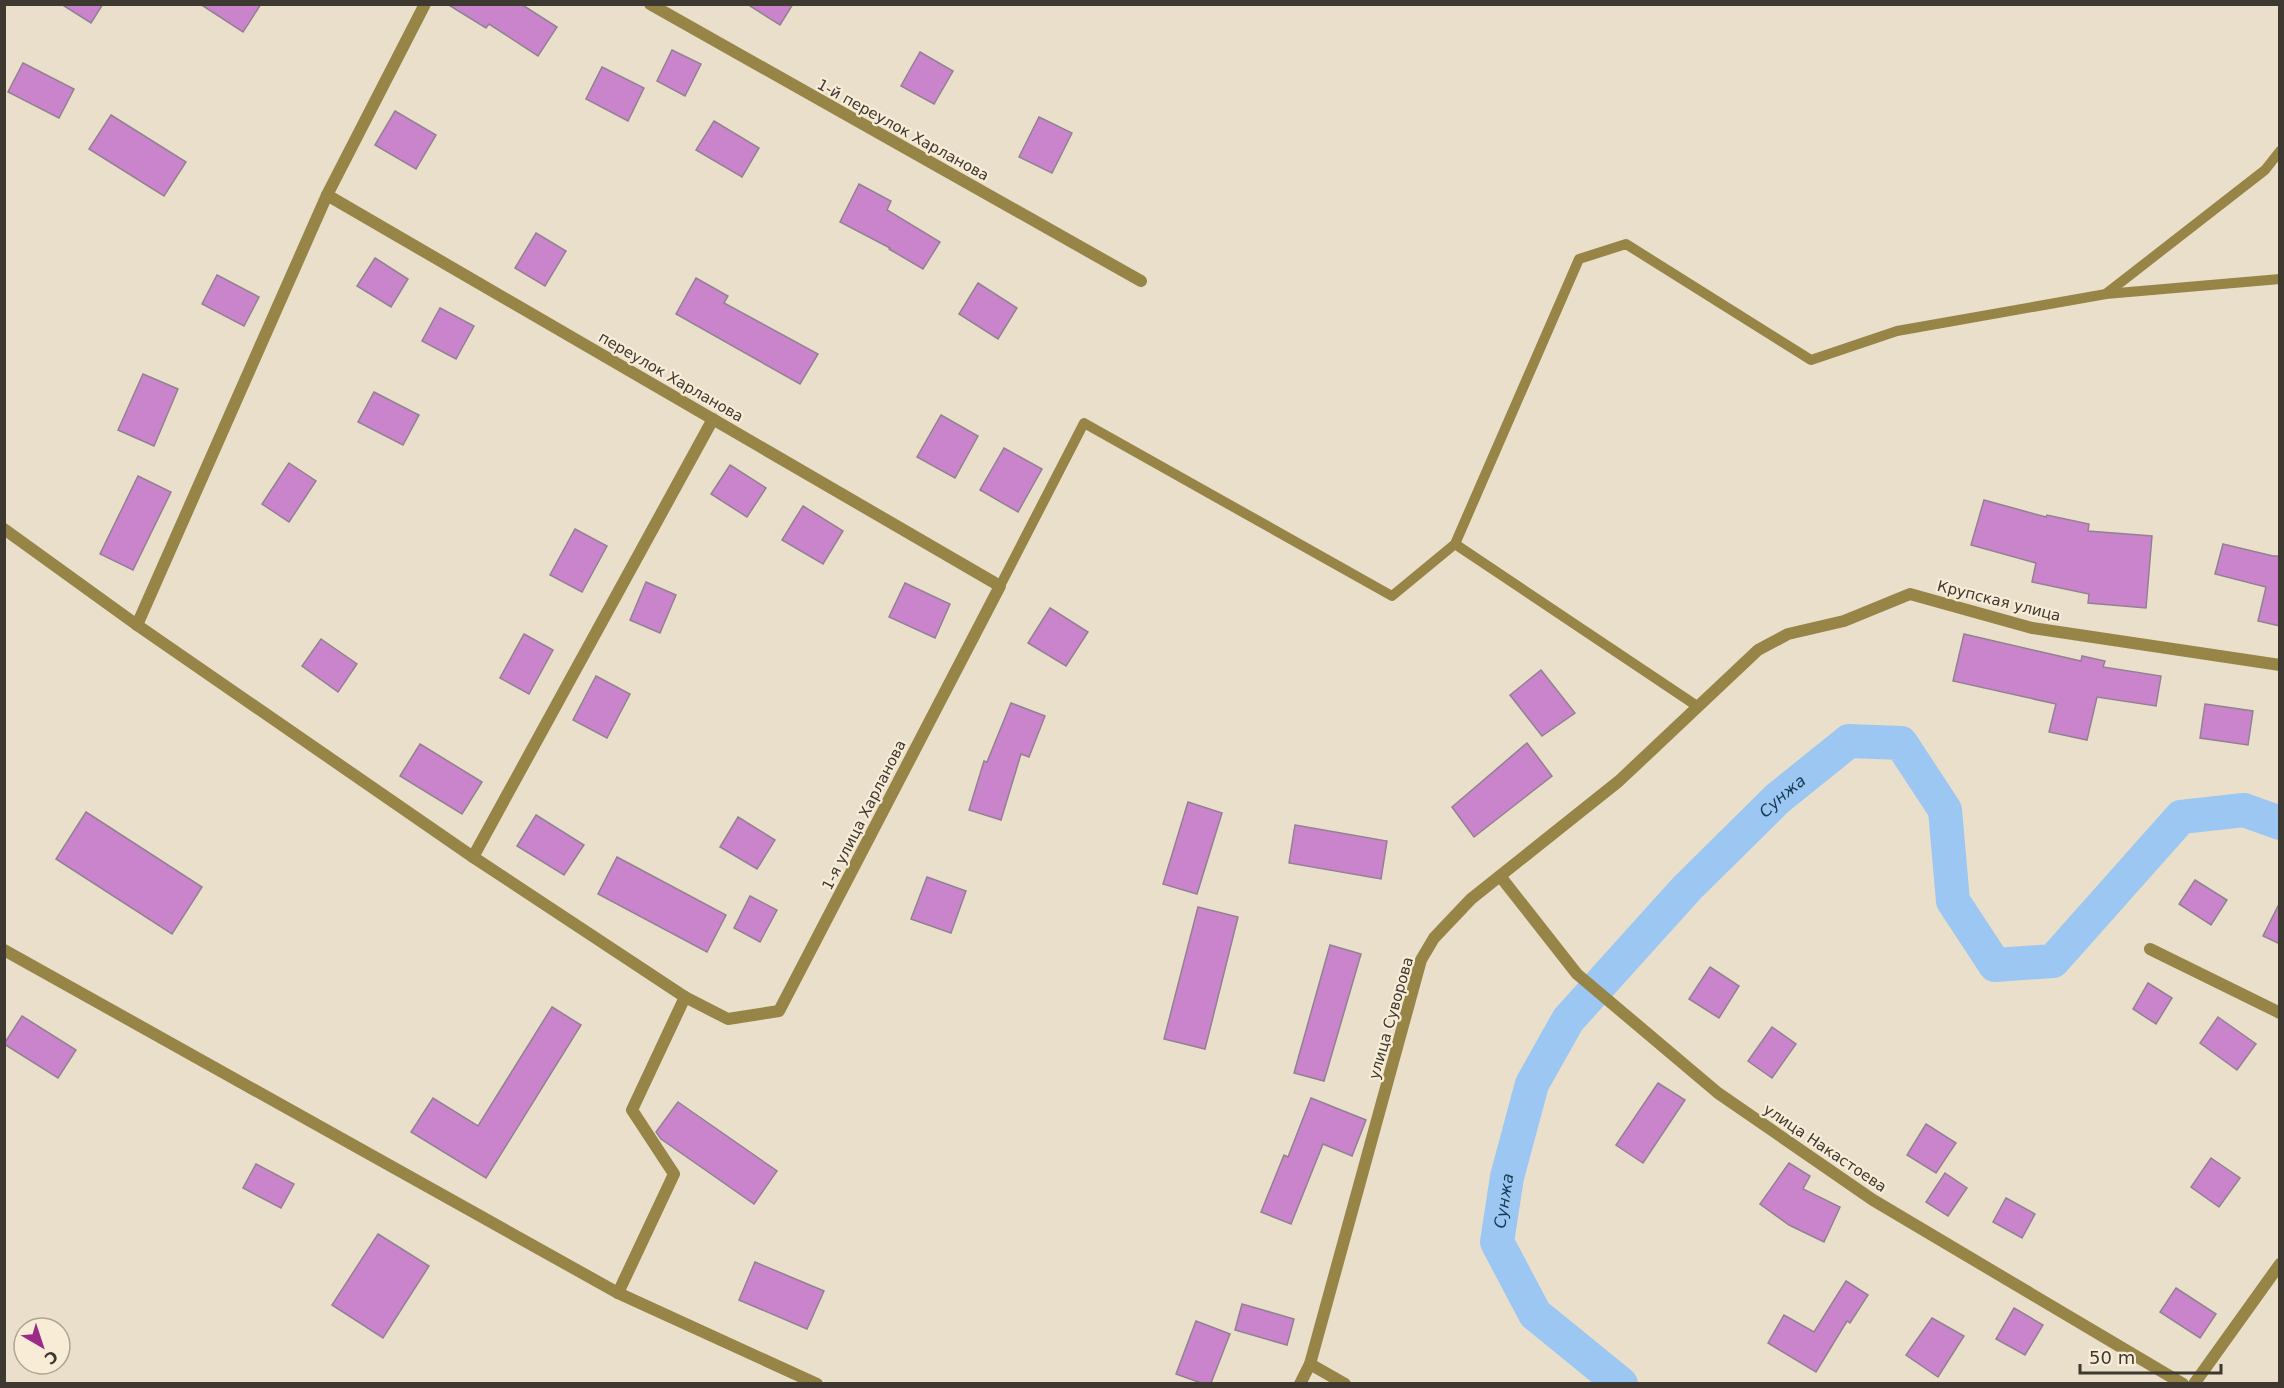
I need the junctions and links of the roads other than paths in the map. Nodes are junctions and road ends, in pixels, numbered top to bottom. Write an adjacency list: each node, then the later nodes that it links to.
1 (425, 4): 4 (street)
2 (650, 4): 6 (street, 1-й переулок Харланова)
3 (2280, 151): 7 (lane)
4 (327, 195): 8 (street, переулок Харланова); 12 (street)
5 (2280, 279): 7 (lane)
6 (1141, 281)
7 (2106, 294): 10 (lane)
8 (713, 419): 11 (street, переулок Харланова); 16 (street)
9 (4, 529): 12 (street)
10 (1455, 544): 11 (lane); 15 (lane)
11 (999, 586): 20 (street, 1-я улица Харланова)
12 (137, 625): 16 (street)
13 (1788, 634): 14 (street, Крупская улица); 15 (street, улица Суворова)
14 (2280, 665)
15 (1697, 706): 17 (street, улица Суворова)
16 (473, 856): 20 (street)
17 (1500, 876): 24 (street, улица Суворова); 28 (street, улица Накастоева)
18 (2150, 949): 21 (street)
19 (4, 950): 23 (street)
20 (685, 997): 23 (street)
21 (2280, 1013)
22 (2280, 1264): 29 (street)
23 (618, 1293): 25 (street)
24 (1310, 1364): 26 (street, улица Суворова); 27 (street)
25 (817, 1383)
26 (1300, 1383)
27 (1345, 1383)
28 (2183, 1383)
29 (2194, 1383)

